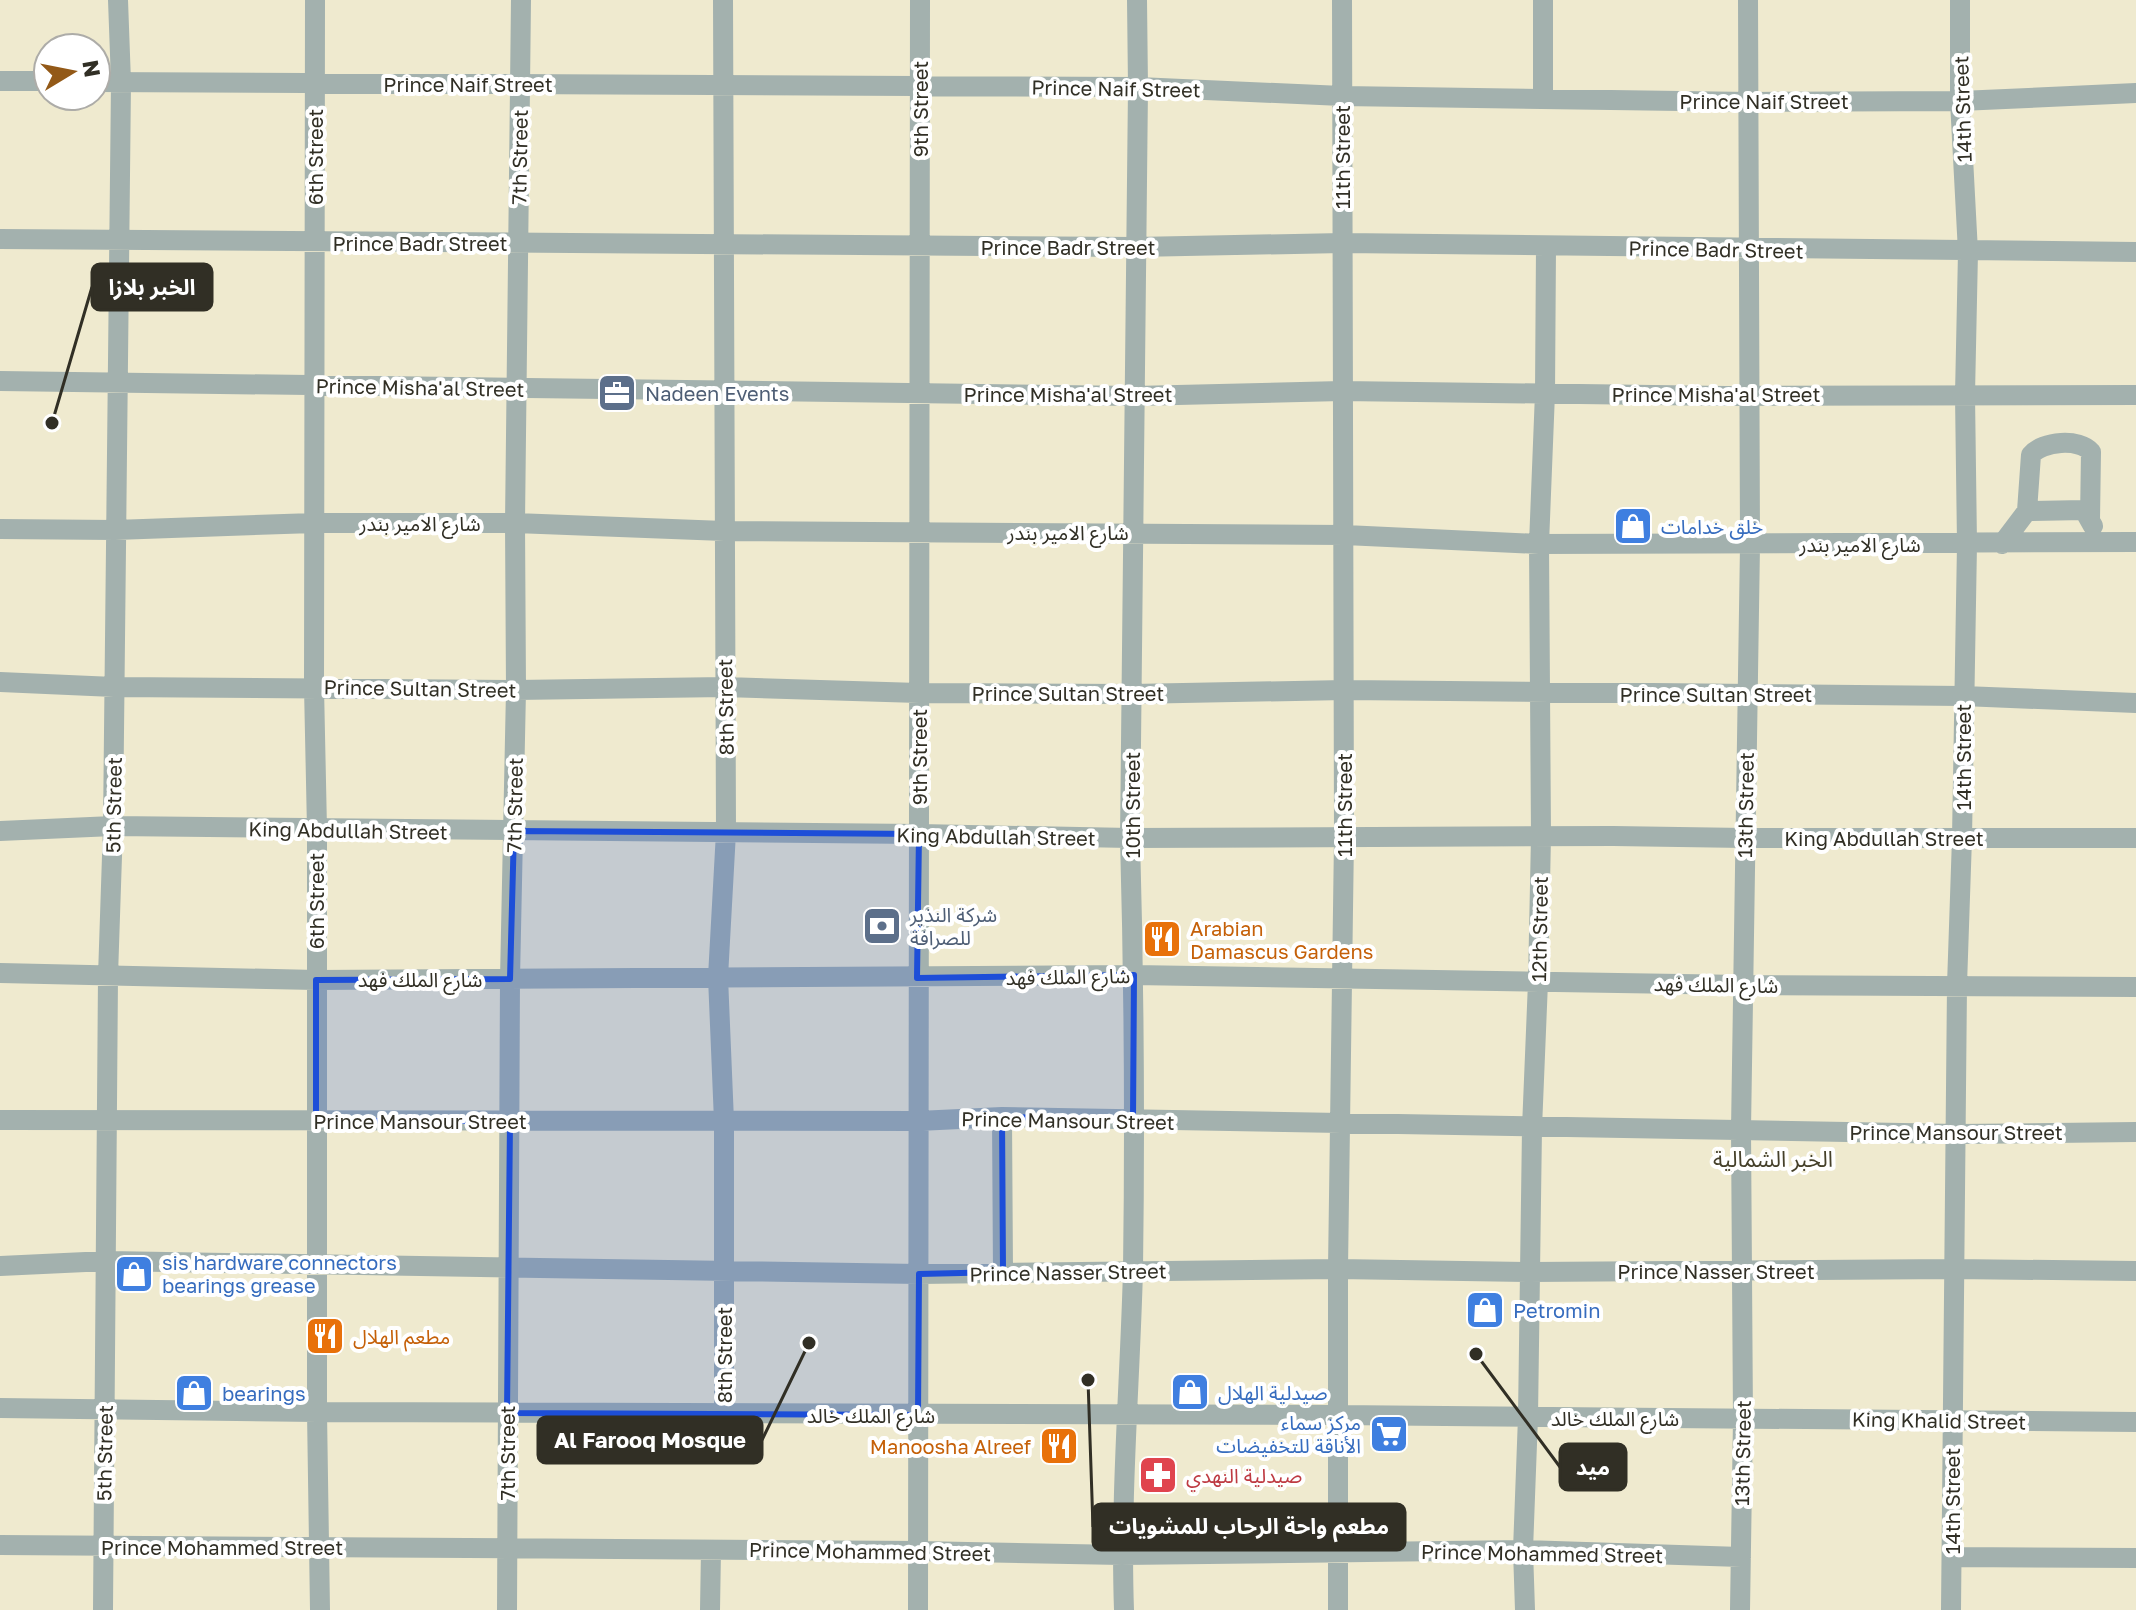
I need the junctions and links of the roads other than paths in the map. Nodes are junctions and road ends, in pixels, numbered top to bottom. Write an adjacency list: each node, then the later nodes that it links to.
1 (118, 0): 14 (street, 5th Street)
2 (315, 0): 15 (street, 6th Street)
3 (521, 0): 16 (street, 7th Street)
4 (723, 0): 17 (street, 8th Street)
5 (920, 0): 18 (street, 9th Street)
6 (1137, 0): 19 (street, 10th Street)
7 (1342, 0): 21 (street, 11th Street)
8 (1543, 0): 22 (street)
9 (1748, 0): 24 (street, 13th Street)
10 (1960, 0): 23 (street, 14th Street)
11 (0, 81): 12 (street)
12 (32, 81)
13 (112, 82): 14 (street, Prince Naif Street)
14 (121, 82): 15 (street, Prince Naif Street); 26 (street, 5th Street)
15 (315, 83): 16 (street, Prince Naif Street); 27 (street, 6th Street)
16 (520, 84): 17 (street, Prince Naif Street); 28 (street, 7th Street)
17 (724, 85): 18 (street, Prince Naif Street); 30 (street, 8th Street)
18 (920, 86): 19 (street, Prince Naif Street); 31 (street, 9th Street)
19 (1138, 87): 21 (street, Prince Naif Street); 32 (street, 10th Street)
20 (2136, 93): 23 (street, Prince Naif Street)
21 (1342, 96): 22 (street, Prince Naif Street); 29 (street, 11th Street)
22 (1543, 98): 24 (street, Prince Naif Street)
23 (1960, 101): 24 (street, Prince Naif Street); 35 (street, 14th Street)
24 (1750, 102): 34 (street, 13th Street)
25 (0, 239): 26 (street, Prince Badr Street)
26 (119, 240): 27 (street, Prince Badr Street); 38 (street, 5th Street)
27 (315, 242): 28 (street, Prince Badr Street); 39 (street, 6th Street)
28 (518, 243): 30 (street, Prince Badr Street); 40 (street, 7th Street)
29 (1343, 243): 32 (street, Prince Badr Street); 33 (street, Prince Badr Street); 42 (street, 11th Street)
30 (724, 245): 31 (street, Prince Badr Street); 41 (street, 8th Street)
31 (920, 246): 32 (street, Prince Badr Street); 43 (street, 9th Street)
32 (1136, 247): 48 (street, 10th Street)
33 (1546, 247): 34 (street, Prince Badr Street); 44 (street, 12th Street)
34 (1748, 249): 35 (street, Prince Badr Street); 45 (street, 13th Street)
35 (1968, 252): 36 (street, Prince Badr Street); 46 (street, 14th Street)
36 (2136, 252)
37 (0, 381): 38 (street, Prince Misha'al Street)
38 (117, 383): 39 (street, Prince Misha'al Street); 54 (street, 5th Street)
39 (315, 386): 40 (street, Prince Misha'al Street); 51 (street, 6th Street)
40 (517, 388): 41 (street, Prince Misha'al Street); 52 (street, 7th Street)
41 (724, 391): 43 (street, Prince Misha'al Street); 55 (street, 8th Street)
42 (1342, 391): 44 (street, Prince Misha'al Street); 48 (street, Prince Misha'al Street); 58 (street, 11th Street)
43 (919, 393): 48 (street, Prince Misha'al Street); 56 (street, 9th Street)
44 (1545, 393): 45 (street, Prince Misha'al Street); 61 (street, 12th Street)
45 (1747, 395): 46 (street, Prince Misha'al Street); 64 (street, 13th Street)
46 (1965, 395): 47 (street, Prince Misha'al Street); 62 (street, 14th Street)
47 (2136, 395)
48 (1135, 396): 57 (street, 10th Street)
49 (2027, 511): 50 (street); 50 (street); 63 (street)
50 (2090, 520): 59 (street)
51 (314, 523): 52 (street, شارع الامير بندر); 54 (street, شارع الامير بندر); 67 (street, 6th Street)
52 (515, 523): 55 (street, شارع الامير بندر); 69 (street, 7th Street)
53 (0, 529): 54 (street, شارع الامير بندر)
54 (115, 530): 66 (street, 5th Street)
55 (724, 531): 56 (street, شارع الامير بندر); 68 (street, 8th Street)
56 (920, 532): 57 (street, شارع الامير بندر); 72 (street, 9th Street)
57 (1134, 533): 58 (street, شارع الامير بندر); 73 (street, 10th Street)
58 (1345, 535): 61 (street, شارع الامير بندر); 70 (street, 11th Street)
59 (2102, 542): 60 (street, شارع الامير بندر); 63 (street, شارع الامير بندر)
60 (2136, 542)
61 (1539, 544): 64 (street, شارع الامير بندر); 71 (street, 12th Street)
62 (1967, 544): 63 (street, شارع الامير بندر); 64 (street, شارع الامير بندر); 75 (street, 14th Street)
63 (2002, 544)
64 (1750, 545): 74 (street, 13th Street)
65 (0, 682): 66 (street, Prince Sultan Street)
66 (114, 687): 67 (street, Prince Sultan Street); 77 (street, 5th Street)
67 (314, 687): 69 (street, Prince Sultan Street); 78 (street, 6th Street)
68 (725, 687): 69 (street, Prince Sultan Street); 72 (street, Prince Sultan Street); 81 (street, 8th Street)
69 (516, 690): 80 (street, 7th Street)
70 (1345, 690): 71 (street, Prince Sultan Street); 73 (street, Prince Sultan Street); 85 (street, 11th Street)
71 (1541, 692): 74 (street, Prince Sultan Street); 83 (street, 12th Street)
72 (919, 693): 73 (street, Prince Sultan Street); 82 (street, 9th Street)
73 (1132, 694): 84 (street, 10th Street)
74 (1746, 694): 75 (street, Prince Sultan Street); 86 (street, 13th Street)
75 (1963, 696): 76 (street, Prince Sultan Street); 87 (street, 14th Street)
76 (2136, 703)
77 (113, 826): 78 (street, King Abdullah Street); 79 (street, King Abdullah Street); 91 (street, 5th Street)
78 (317, 829): 80 (street, King Abdullah Street); 95 (street, 6th Street)
79 (0, 831)
80 (514, 831): 81 (street, King Abdullah Street); 94 (street, 7th Street)
81 (726, 832): 82 (street, King Abdullah Street); 92 (street, 8th Street)
82 (919, 834): 84 (street, King Abdullah Street); 93 (street, 9th Street)
83 (1541, 836): 85 (street, King Abdullah Street); 86 (street, King Abdullah Street); 97 (street, 12th Street)
84 (1130, 838): 85 (street, King Abdullah Street); 90 (street, 10th Street)
85 (1344, 838): 96 (street, 11th Street)
86 (1745, 838): 87 (street, King Abdullah Street); 98 (street, 13th Street)
87 (1962, 838): 88 (street, King Abdullah Street); 99 (street, 14th Street)
88 (2136, 838)
89 (0, 973): 91 (street, شارع الملك فهد)
90 (1134, 975): 93 (street, شارع الملك فهد); 96 (street, شارع الملك فهد); 104 (street, 10th Street)
91 (108, 976): 95 (street, شارع الملك فهد); 103 (street, 5th Street)
92 (718, 977): 93 (street, شارع الملك فهد); 94 (street, شارع الملك فهد); 107 (street, 8th Street)
93 (917, 978): 108 (street, 9th Street)
94 (510, 979): 95 (street, شارع الملك فهد); 106 (street, 7th Street)
95 (316, 980): 105 (street, 6th Street)
96 (1341, 980): 97 (street, شارع الملك فهد); 109 (street, 11th Street)
97 (1538, 982): 98 (street, شارع الملك فهد); 110 (street, 12th Street)
98 (1743, 985): 99 (street, شارع الملك فهد); 111 (street, 13th Street)
99 (1957, 985): 100 (street, شارع الملك فهد); 113 (street, 14th Street)
100 (2136, 987)
101 (1002, 1117): 104 (street, Prince Mansour Street); 108 (street, Prince Mansour Street); 124 (street)
102 (0, 1120): 103 (street, Prince Mansour Street)
103 (108, 1120): 105 (street, Prince Mansour Street); 114 (street, 5th Street)
104 (1133, 1120): 109 (street, Prince Mansour Street); 122 (street, 10th Street)
105 (316, 1121): 106 (street, Prince Mansour Street); 115 (street, 6th Street)
106 (510, 1121): 107 (street, Prince Mansour Street); 117 (street, 7th Street)
107 (724, 1121): 108 (street, Prince Mansour Street); 121 (street, 8th Street)
108 (918, 1121): 126 (street, 9th Street)
109 (1341, 1124): 110 (street, Prince Mansour Street); 118 (street, 11th Street)
110 (1532, 1128): 111 (street, Prince Mansour Street); 125 (street, 12th Street)
111 (1741, 1130): 113 (street, Prince Mansour Street); 120 (street, 13th Street)
112 (2136, 1132): 113 (street, Prince Mansour Street)
113 (1957, 1134): 119 (street, 14th Street)
114 (107, 1261): 115 (street, Prince Nasser Street); 116 (street, Prince Nasser Street); 128 (street, 5th Street)
115 (317, 1265): 117 (street, Prince Nasser Street); 129 (street, 6th Street)
116 (0, 1266)
117 (509, 1268): 121 (street, Prince Nasser Street); 130 (street, 7th Street)
118 (1338, 1269): 122 (street, Prince Nasser Street); 125 (street, Prince Nasser Street); 133 (street, 11th Street)
119 (1954, 1269): 120 (street, Prince Nasser Street); 123 (street, Prince Nasser Street); 137 (street, 14th Street)
120 (1742, 1270): 125 (street, Prince Nasser Street); 136 (street, 13th Street)
121 (725, 1271): 126 (street, Prince Nasser Street); 131 (street, 8th Street)
122 (1133, 1271): 124 (street, Prince Nasser Street); 134 (street, 10th Street)
123 (2136, 1271)
124 (1003, 1272): 126 (street, Prince Nasser Street)
125 (1531, 1272): 135 (street, 12th Street)
126 (919, 1274): 132 (street, 9th Street)
127 (0, 1408): 128 (street, شارع الملك خالد)
128 (105, 1410): 129 (street, شارع الملك خالد); 140 (street, 5th Street)
129 (317, 1412): 130 (street, شارع الملك خالد); 141 (street, 6th Street)
130 (507, 1413): 131 (street, شارع الملك خالد); 142 (street, 7th Street)
131 (724, 1414): 132 (street, شارع الملك خالد)
132 (918, 1415): 134 (street, شارع الملك خالد); 145 (street, 9th Street)
133 (1337, 1415): 134 (street, شارع الملك خالد); 135 (street, شارع الملك خالد); 146 (street, 11th Street)
134 (1128, 1416): 147 (street, 10th Street)
135 (1528, 1417): 136 (street, شارع الملك خالد); 144 (street, 12th Street)
136 (1743, 1419): 137 (street, King Khalid Street); 148 (street, 13th Street)
137 (1953, 1421): 138 (street, King Khalid Street); 149 (street, 14th Street)
138 (2136, 1422)
139 (0, 1545): 140 (street, Prince Mohammed Street)
140 (103, 1546): 141 (street, Prince Mohammed Street); 151 (street, 5th Street)
141 (320, 1548): 142 (street, Prince Mohammed Street); 152 (street, 6th Street)
142 (506, 1549): 143 (street, Prince Mohammed Street); 153 (street, 7th Street)
143 (711, 1550): 145 (street, Prince Mohammed Street); 154 (street)
144 (1523, 1550): 146 (street, Prince Mohammed Street); 148 (street, Prince Mohammed Street); 158 (street, 12th Street)
145 (918, 1551): 147 (street, Prince Mohammed Street); 155 (street, 9th Street)
146 (1338, 1553): 147 (street, Prince Mohammed Street); 157 (street, 11th Street)
147 (1122, 1555): 156 (street, 10th Street)
148 (1741, 1557): 159 (street, 13th Street)
149 (1952, 1557): 150 (street); 160 (street, 14th Street)
150 (2136, 1558)
151 (103, 1610)
152 (320, 1610)
153 (507, 1610)
154 (710, 1610)
155 (918, 1610)
156 (1124, 1610)
157 (1338, 1610)
158 (1525, 1610)
159 (1740, 1610)
160 (1951, 1610)

